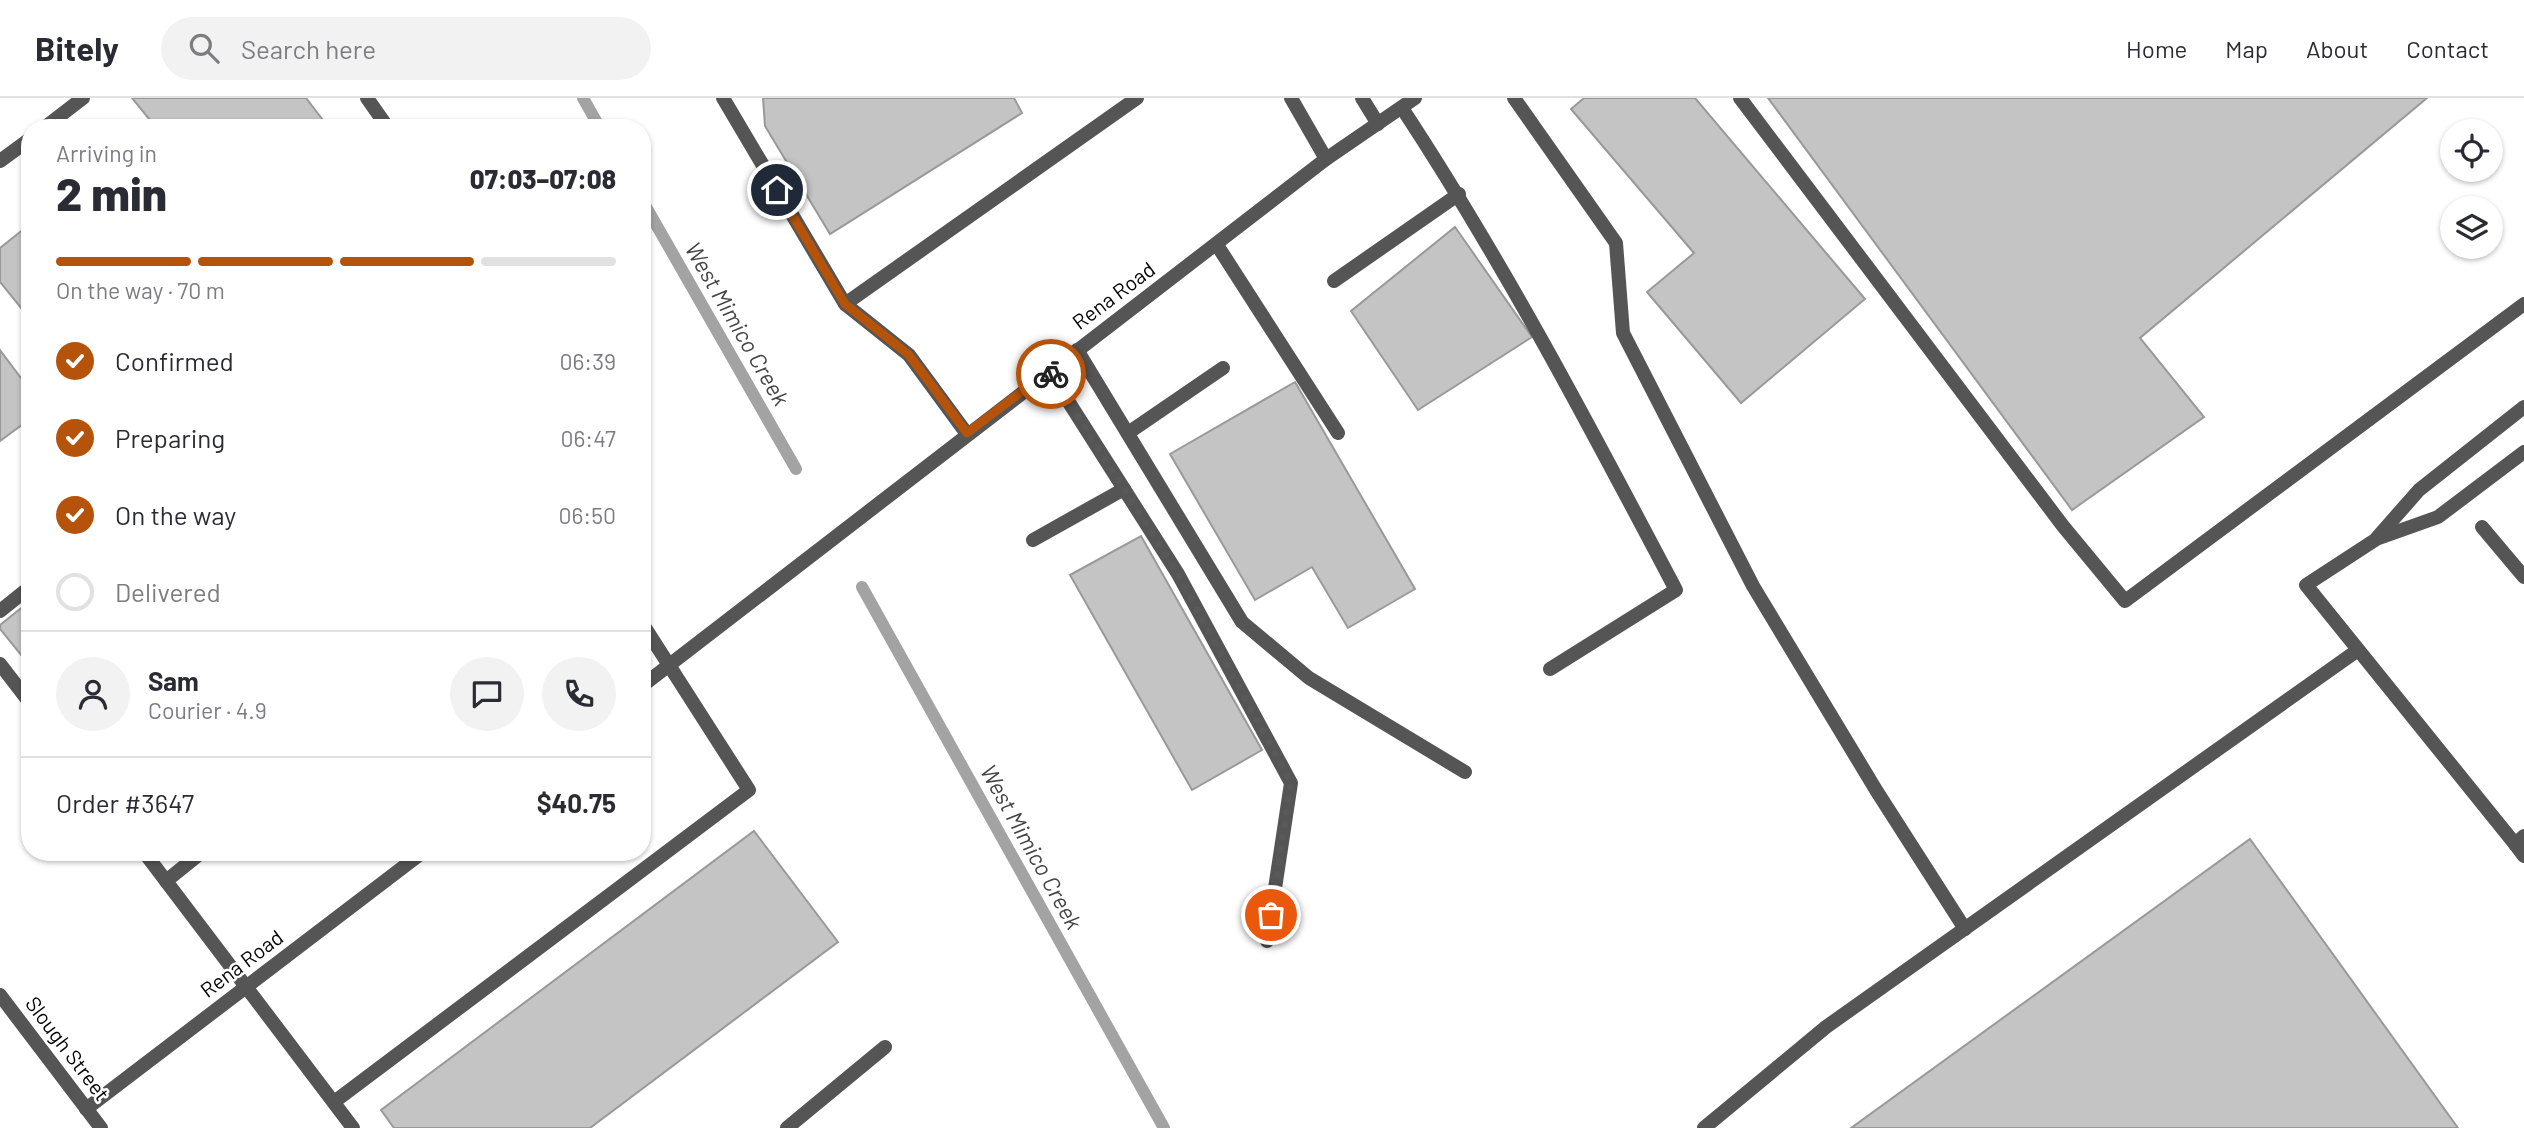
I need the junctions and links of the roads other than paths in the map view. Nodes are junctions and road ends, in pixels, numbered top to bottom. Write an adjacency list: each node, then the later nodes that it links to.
1 (83, 98): 11 (street)
2 (367, 98): 12 (street)
3 (723, 98): 20 (street)
4 (1137, 98): 20 (street)
5 (1292, 98): 15 (street)
6 (1362, 98): 13 (street)
7 (1415, 98): 10 (street, Rena Road)
8 (1514, 98): 51 (street)
9 (1740, 98): 21 (street)
10 (1402, 108): 13 (street, Rena Road); 17 (street)
11 (56, 119)
12 (382, 119)
13 (1378, 124): 15 (street, Rena Road)
14 (21, 146): 16 (street)
15 (1326, 159): 18 (street, Rena Road)
16 (0, 161)
17 (1458, 194): 19 (street); 41 (street)
18 (1217, 245): 22 (street, Rena Road); 28 (street)
19 (1334, 281)
20 (845, 304): 26 (street)
21 (2524, 304)
22 (1077, 350): 24 (street, Rena Road); 27 (street)
23 (1223, 368): 27 (street)
24 (1049, 371): 26 (street, Rena Road); 30 (street)
25 (2524, 407): 33 (street)
26 (967, 433): 40 (street, Rena Road)
27 (1128, 433): 44 (street)
28 (1338, 433)
29 (2524, 452): 33 (street)
30 (1124, 489): 32 (street); 52 (street)
31 (2482, 527): 34 (street)
32 (1033, 540)
33 (2375, 540): 38 (street)
34 (2524, 577)
35 (21, 594): 36 (street)
36 (0, 611)
37 (651, 636): 40 (street)
38 (2358, 650): 45 (street); 51 (street)
39 (0, 664): 43 (street)
40 (671, 664): 42 (street, Rena Road); 56 (street)
41 (1550, 668)
42 (651, 679)
43 (21, 691)
44 (1465, 772)
45 (2519, 840): 46 (street)
46 (2524, 856)
47 (151, 861): 50 (street)
48 (191, 861): 50 (street)
49 (411, 861): 53 (street, Rena Road)
50 (166, 881): 53 (street)
51 (1965, 929): 61 (street)
52 (1267, 941)
53 (247, 986): 56 (street); 57 (street, Rena Road)
54 (0, 995): 57 (street, Slough Street)
55 (885, 1047): 60 (street)
56 (334, 1102): 59 (street)
57 (86, 1109): 58 (street, Slough Street)
58 (101, 1128)
59 (353, 1128)
60 (787, 1128)
61 (1704, 1128)

